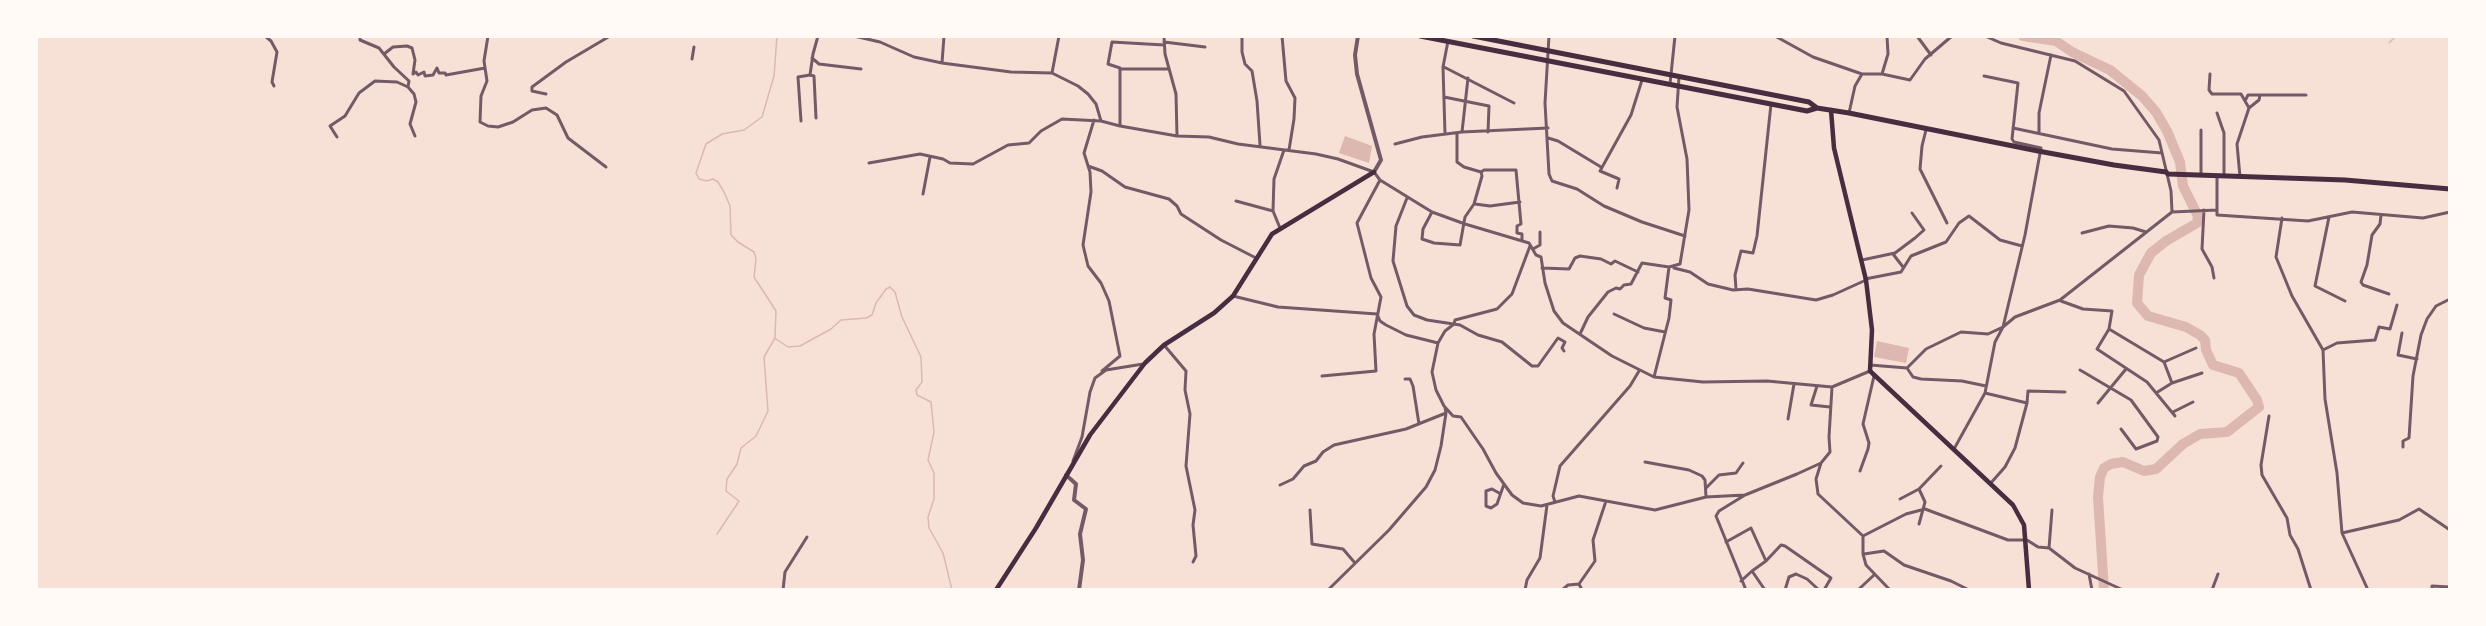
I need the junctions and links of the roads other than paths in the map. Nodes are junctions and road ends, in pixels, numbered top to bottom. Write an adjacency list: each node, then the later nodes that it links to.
1 (265, 36): 52 (street)
2 (360, 36): 29 (street)
3 (488, 36): 37 (street)
4 (610, 36): 55 (street)
5 (818, 36): 32 (street)
6 (854, 36): 35 (street)
7 (944, 36): 35 (street)
8 (1059, 36): 41 (street)
9 (1115, 36): 24 (street)
10 (1164, 36): 25 (street)
11 (1242, 36): 86 (street)
12 (1282, 36): 88 (street)
13 (1358, 36): 96 (street)
14 (1420, 36): 23 (highway)
15 (1473, 36): 28 (highway)
16 (1550, 36): 28 (street)
17 (1675, 36): 42 (street)
18 (1775, 36): 43 (street)
19 (1887, 36): 44 (street)
20 (1917, 36): 30 (street)
21 (1952, 36): 30 (street)
22 (1985, 36): 31 (street)
23 (1448, 41): 34 (highway); 36 (street)
24 (1115, 42): 25 (street); 39 (street)
25 (1164, 43): 27 (street); 40 (street)
26 (694, 46): 33 (street)
27 (1205, 47)
28 (1549, 50): 34 (street); 42 (highway)
29 (384, 54): 37 (street); 54 (street)
30 (1931, 55): 44 (street)
31 (2051, 55): 79 (street); 90 (street)
32 (812, 58): 38 (street); 46 (street)
33 (692, 59)
34 (1548, 60): 50 (highway); 73 (street)
35 (942, 63): 41 (street)
36 (1443, 67): 49 (street); 58 (street)
37 (485, 68): 94 (street)
38 (861, 69)
39 (1120, 69): 40 (street); 72 (street)
40 (1168, 69): 83 (street)
41 (1052, 73): 71 (street)
42 (1670, 74): 48 (highway); 51 (street)
43 (1862, 74): 44 (street); 66 (street)
44 (1882, 74)
45 (2210, 74): 60 (street)
46 (810, 75): 68 (street); 70 (street)
47 (1984, 76): 75 (street)
48 (1679, 77): 53 (street); 63 (highway)
49 (1468, 78): 59 (street); 61 (street)
50 (1643, 79): 51 (highway); 95 (street)
51 (1670, 84): 53 (highway)
52 (274, 86)
53 (1677, 86): 62 (highway); 127 (street)
54 (408, 87): 82 (street); 84 (street)
55 (546, 94)
56 (2260, 95): 57 (street); 60 (street); 64 (street)
57 (2306, 95)
58 (1444, 96): 59 (street); 81 (street)
59 (1464, 100): 77 (street); 78 (street)
60 (2246, 101): 64 (street)
61 (1514, 103)
62 (1771, 104): 63 (highway); 140 (street)
63 (1817, 108): 65 (highway)
64 (2249, 108): 102 (street)
65 (1831, 110): 66 (highway); 133 (main road)
66 (1849, 113): 74 (highway)
67 (2217, 113): 101 (street)
68 (816, 118)
69 (1094, 120): 71 (street); 91 (street); 93 (street)
70 (801, 121)
71 (1101, 121): 72 (street)
72 (1120, 126): 83 (street)
73 (1548, 128): 78 (street); 85 (street)
74 (1926, 128): 89 (highway); 121 (street)
75 (2013, 128): 79 (street); 89 (street)
76 (2201, 130): 99 (street)
77 (1462, 132): 78 (street); 80 (street)
78 (1488, 132)
79 (2038, 132): 90 (street)
80 (1457, 133): 81 (street); 97 (street)
81 (1445, 134): 87 (street)
82 (415, 136)
83 (1177, 136): 86 (street)
84 (338, 137)
85 (1548, 138): 95 (street); 127 (street)
86 (1250, 144): 88 (street)
87 (1395, 144)
88 (1284, 150): 96 (street); 113 (street)
89 (2040, 152): 98 (highway); 129 (street)
90 (2162, 153): 98 (street)
91 (930, 157): 92 (street); 106 (street)
92 (869, 163)
93 (1088, 166): 132 (street); 167 (street)
94 (606, 167)
95 (1601, 167): 104 (street)
96 (1374, 172): 103 (street); 123 (main road)
97 (1481, 172): 109 (street); 110 (street)
98 (2167, 173): 99 (highway); 115 (street)
99 (2199, 175): 100 (highway)
100 (2217, 176): 101 (highway); 112 (street)
101 (2224, 177): 102 (highway)
102 (2240, 178): 105 (highway)
103 (1380, 180): 107 (street); 147 (street)
104 (1617, 188)
105 (2450, 189)
106 (923, 194)
107 (1407, 198): 114 (street); 149 (street)
108 (1236, 201): 113 (street)
109 (1520, 202): 110 (street); 128 (street)
110 (1474, 204): 122 (street)
111 (2202, 210): 112 (street); 115 (street); 138 (street)
112 (2217, 210): 120 (street)
113 (1273, 211): 123 (street)
114 (1432, 212): 122 (street); 122 (street)
115 (2172, 212): 125 (street)
116 (2450, 212): 118 (street)
117 (1912, 213): 131 (street)
118 (2381, 215): 119 (street); 141 (street)
119 (2329, 217): 120 (street); 145 (street)
120 (2282, 218): 158 (street)
121 (1947, 223)
122 (1465, 224): 128 (street)
123 (1280, 228): 132 (main road)
124 (1540, 232): 130 (street)
125 (2146, 232): 126 (street); 144 (street)
126 (2082, 234)
127 (1685, 236): 134 (street)
128 (1522, 241): 130 (street)
129 (2022, 246): 135 (street); 150 (street)
130 (1532, 248): 136 (street); 149 (street)
131 (1893, 254): 133 (street); 135 (street)
132 (1256, 258): 142 (main road)
133 (1860, 260): 139 (main road)
134 (1671, 267): 137 (street); 140 (street); 152 (street)
135 (1904, 267): 139 (street)
136 (1542, 268): 137 (street); 154 (street)
137 (1638, 272): 154 (street)
138 (2214, 278)
139 (1865, 279): 140 (street); 163 (main road)
140 (1736, 289)
141 (2389, 294)
142 (1233, 296): 147 (street); 156 (main road)
143 (2450, 299): 160 (street)
144 (2060, 300): 150 (street); 151 (street)
145 (2344, 301)
146 (2397, 305): 158 (street)
147 (1377, 314): 155 (street); 171 (street)
148 (1614, 314): 152 (street)
149 (1454, 324): 155 (street); 159 (street)
150 (2003, 327): 164 (street); 177 (street)
151 (2109, 329): 161 (street); 165 (street)
152 (1665, 332): 172 (street)
153 (2402, 333): 160 (street)
154 (1580, 334): 168 (street)
155 (1438, 343): 186 (street)
156 (1164, 345): 162 (main road); 229 (street)
157 (2196, 348): 161 (street)
158 (2323, 350): 221 (street)
159 (1564, 351)
160 (2417, 359): 195 (street)
161 (2164, 362): 174 (street)
162 (1145, 363): 167 (street); 200 (main road)
163 (1870, 365): 164 (street); 170 (main road)
164 (1907, 368): 177 (street)
165 (2126, 369): 179 (street); 182 (street)
166 (2080, 370): 179 (street)
167 (1102, 371): 200 (street)
168 (1639, 371): 172 (street); 214 (street)
169 (2202, 373): 174 (street)
170 (1872, 374): 178 (street); 196 (main road); 202 (street)
171 (1322, 376)
172 (1654, 377): 175 (street)
173 (1406, 379): 193 (street)
174 (2172, 383): 182 (street)
175 (1794, 384): 176 (street); 192 (street)
176 (1816, 386): 178 (street); 187 (street)
177 (1986, 386): 181 (street)
178 (1832, 387): 187 (street)
179 (2112, 388): 185 (street); 194 (street)
180 (2065, 392): 184 (street)
181 (1985, 393): 184 (street); 196 (street)
182 (2156, 393): 188 (street)
183 (2193, 402): 188 (street)
184 (2027, 403): 205 (street)
185 (2098, 404)
186 (1444, 406): 189 (street); 204 (street)
187 (1830, 407): 199 (street)
188 (2172, 412): 190 (street)
189 (1446, 413): 193 (street); 230 (street)
190 (2175, 416)
191 (2269, 416): 259 (street)
192 (1788, 419)
193 (1419, 424): 206 (street)
194 (2121, 429)
195 (2403, 447)
196 (1953, 450): 205 (main road)
197 (1645, 462): 207 (street)
198 (1743, 463): 207 (street)
199 (1821, 464): 210 (street); 222 (street)
200 (1072, 465): 203 (main road)
201 (1941, 466): 208 (street)
202 (1860, 471)
203 (1066, 475): 241 (main road); 242 (street)
204 (1504, 484): 209 (street); 215 (street)
205 (1990, 484): 224 (main road)
206 (1280, 485)
207 (1706, 488): 211 (street)
208 (1919, 489): 212 (street); 216 (street)
209 (1499, 493): 209 (street)
210 (1745, 495): 211 (street); 225 (street)
211 (1706, 496): 213 (street)
212 (1900, 499)
213 (1607, 500): 214 (street); 236 (street)
214 (1555, 502): 215 (street)
215 (1547, 505): 244 (street)
216 (1925, 509): 219 (street); 222 (street); 224 (street)
217 (1310, 510): 230 (street)
218 (2052, 510): 226 (street)
219 (1919, 524)
220 (2450, 530): 221 (street)
221 (2343, 533): 260 (street)
222 (1863, 536): 227 (street)
223 (807, 537): 240 (street)
224 (2027, 540): 226 (street); 255 (main road)
225 (1726, 542): 228 (street); 235 (street)
226 (2049, 548): 234 (street)
227 (1863, 554): 233 (street); 254 (street)
228 (1766, 561): 231 (street); 239 (street)
229 (1193, 562)
230 (1355, 563): 243 (street)
231 (1752, 571): 235 (street); 248 (street)
232 (2218, 574): 258 (street)
233 (1874, 575): 252 (street); 253 (street)
234 (2091, 575): 238 (street); 256 (street)
235 (1741, 581): 247 (street)
236 (1579, 584): 245 (street); 246 (street)
237 (2450, 587): 261 (street)
238 (2113, 588): 257 (street)
239 (1825, 589): 251 (street)
240 (783, 590)
241 (996, 590)
242 (1079, 590)
243 (1328, 590)
244 (1525, 590)
245 (1562, 590)
246 (1582, 590)
247 (1746, 590)
248 (1765, 590)
249 (1785, 590): 250 (street)
250 (1819, 590)
251 (1830, 590)
252 (1858, 590)
253 (1890, 590)
254 (1970, 590)
255 (2029, 590)
256 (2091, 590)
257 (2123, 590)
258 (2212, 590)
259 (2311, 590)
260 (2368, 590)
261 (2432, 590)

